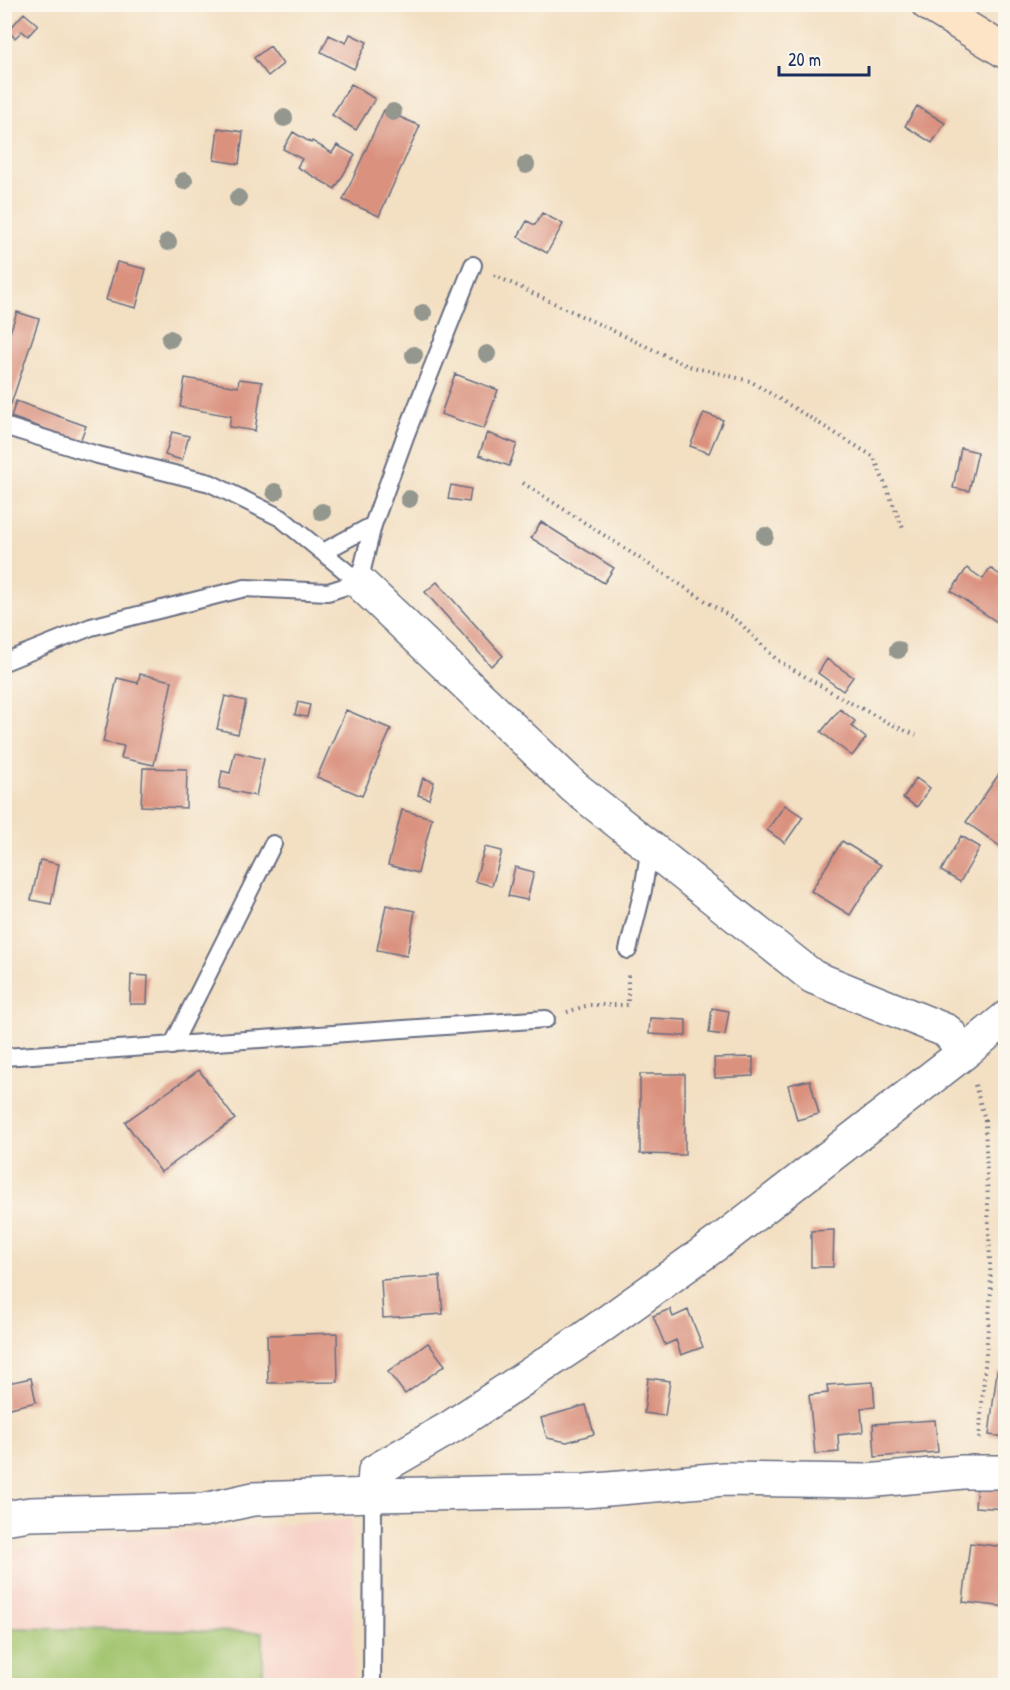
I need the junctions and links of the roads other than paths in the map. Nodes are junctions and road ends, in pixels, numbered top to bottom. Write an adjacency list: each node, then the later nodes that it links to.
1 (928, 4): 2 (main road)
2 (1005, 52)
3 (473, 265): 5 (lane)
4 (4, 426): 6 (lane)
5 (373, 525): 6 (lane); 7 (lane)
6 (323, 552): 7 (lane)
7 (359, 582): 8 (lane); 10 (street)
8 (4, 662)
9 (273, 844): 14 (lane)
10 (650, 847): 11 (lane); 15 (street)
11 (628, 950)
12 (1005, 1018): 15 (street)
13 (546, 1019): 14 (lane)
14 (172, 1046): 16 (lane)
15 (965, 1052): 18 (street)
16 (4, 1057)
17 (991, 1472): 18 (street)
18 (373, 1495): 19 (street); 20 (lane)
19 (4, 1518)
20 (372, 1686)

